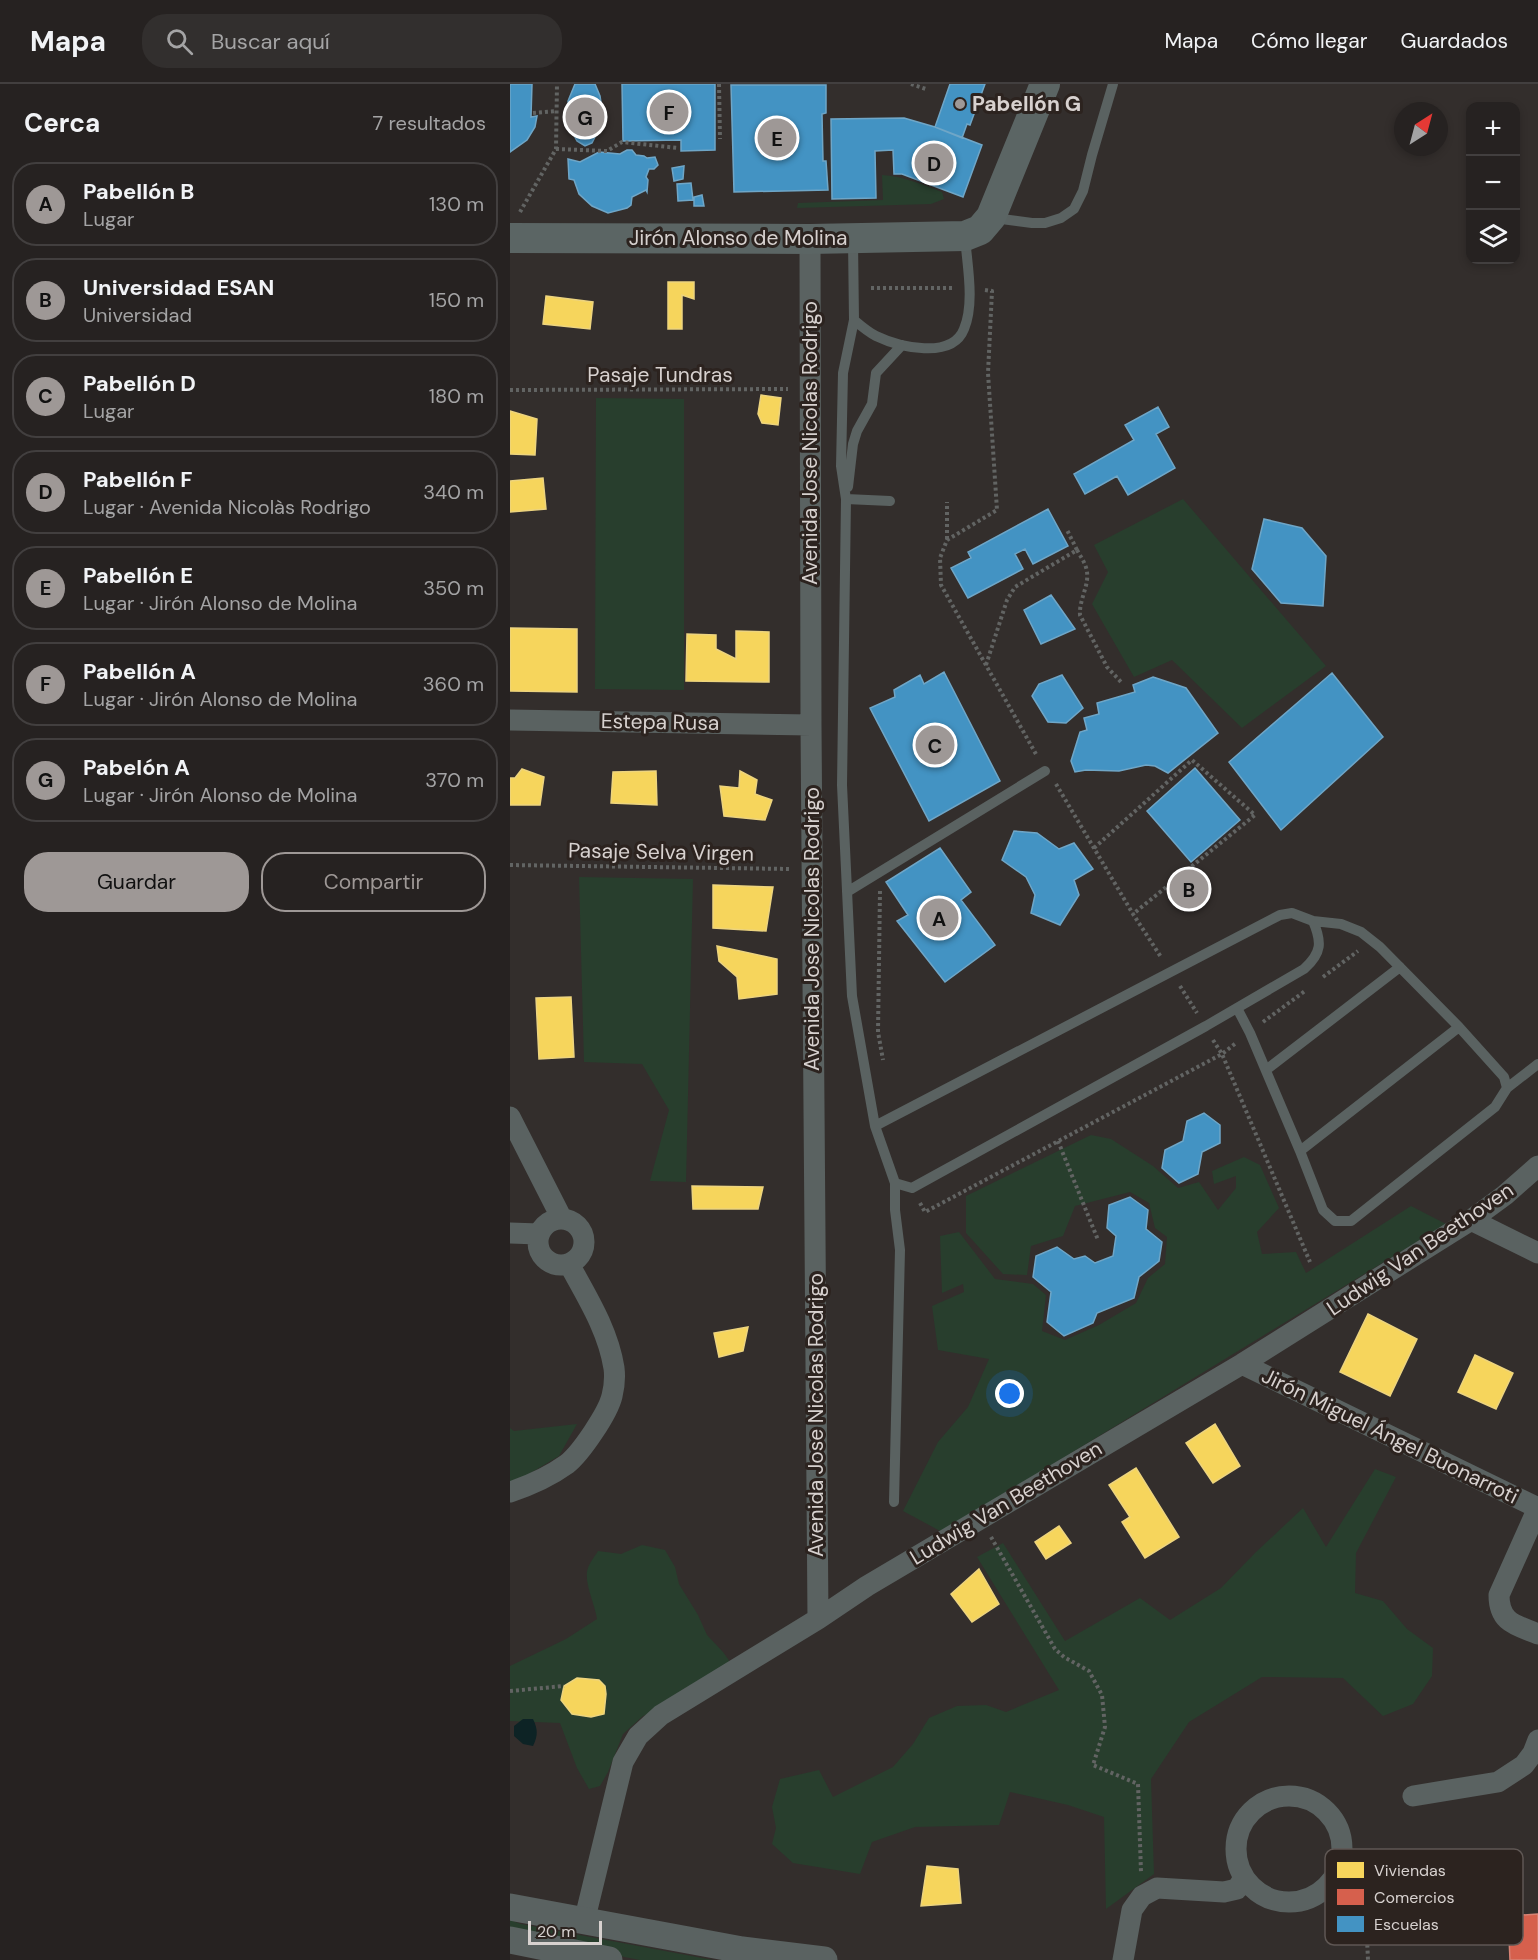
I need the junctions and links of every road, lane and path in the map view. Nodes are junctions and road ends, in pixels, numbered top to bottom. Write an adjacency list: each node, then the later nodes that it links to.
1 (557, 84): 7 (path)
2 (719, 84): 9 (path)
3 (911, 84): 6 (path)
4 (1046, 84): 12 (main road)
5 (1113, 84): 12 (lane)
6 (926, 89)
7 (556, 111): 8 (path); 11 (path)
8 (533, 113)
9 (720, 139)
10 (678, 148): 11 (path)
11 (555, 149): 13 (path)
12 (991, 217): 14 (main road)
13 (513, 226): 16 (main road, Jirón Alonso de Molina)
14 (965, 236): 15 (main road, Jirón Alonso de Molina); 18 (lane)
15 (853, 238): 16 (main road, Jirón Alonso de Molina); 17 (lane)
16 (810, 239): 21 (street, Avenida Jose Nicolas Rodrigo)
17 (854, 288): 18 (path); 19 (lane)
18 (969, 288): 20 (lane); 27 (path)
19 (854, 320): 20 (lane); 23 (lane)
20 (902, 345): 23 (lane)
21 (810, 389): 22 (path, Pasaje Tundras); 32 (street, Avenida Jose Nicolas Rodrigo)
22 (510, 390)
23 (846, 499): 24 (lane); 38 (lane)
24 (890, 501)
25 (947, 502): 27 (path)
26 (1067, 530): 28 (path)
27 (947, 540): 29 (path)
28 (1077, 550): 29 (path); 30 (path)
29 (986, 665): 33 (path)
30 (1122, 683)
31 (510, 720): 32 (street, Estepa Rusa)
32 (811, 724): 36 (street, Avenida Jose Nicolas Rodrigo)
33 (1045, 771): 34 (path); 37 (lane)
34 (1094, 848): 39 (path); 39 (path)
35 (510, 865): 36 (path, Pasaje Selva Virgen)
36 (812, 870): 75 (street, Avenida Jose Nicolas Rodrigo)
37 (880, 872): 38 (lane); 51 (path)
38 (847, 892): 56 (lane)
39 (1132, 914): 43 (path)
40 (1313, 921): 42 (lane); 43 (lane); 46 (lane)
41 (1358, 950): 44 (path)
42 (1400, 968): 48 (lane); 53 (lane)
43 (1171, 972): 47 (path); 56 (lane)
44 (1322, 978)
45 (1313, 985): 49 (path)
46 (1237, 1008): 47 (lane); 49 (lane)
47 (1206, 1026): 50 (path); 61 (lane)
48 (1459, 1027): 54 (lane); 58 (lane)
49 (1250, 1033): 50 (path); 53 (lane)
50 (1222, 1054): 57 (path); 68 (path)
51 (883, 1063)
52 (1538, 1064): 54 (lane)
53 (1266, 1070): 58 (lane)
54 (1507, 1088): 58 (lane)
55 (510, 1116): 62 (street)
56 (875, 1126): 60 (lane)
57 (1058, 1141): 61 (path); 66 (path)
58 (1300, 1151)
59 (1538, 1166): 63 (street, Ludwig Van Beethoven)
60 (895, 1183): 61 (lane); 72 (lane)
61 (912, 1188)
62 (562, 1219): 65 (street); 69 (street)
63 (1471, 1220): 67 (street); 70 (street, Ludwig Van Beethoven)
64 (510, 1233): 65 (street)
65 (539, 1234): 69 (street)
66 (1098, 1240)
67 (1538, 1253)
68 (1310, 1262)
69 (569, 1264): 71 (street)
70 (1242, 1364): 73 (street, Jirón Miguel Ángel Buonarroti); 74 (street, Ludwig Van Beethoven)
71 (510, 1492)
72 (894, 1502)
73 (1538, 1508): 76 (street)
74 (980, 1518): 75 (street, Ludwig Van Beethoven); 84 (path)
75 (818, 1619): 86 (street, Ludwig Van Beethoven)
76 (1538, 1634)
77 (564, 1686): 78 (path)
78 (510, 1691)
79 (1536, 1752): 80 (street)
80 (1413, 1796)
81 (1342, 1849): 82 (street)
82 (1244, 1878): 83 (street); 84 (street)
83 (1325, 1888)
84 (1142, 1896): 91 (street)
85 (510, 1907): 86 (street)
86 (584, 1922): 90 (street)
87 (510, 1940): 89 (street)
88 (1367, 1945): 92 (path)
89 (609, 1960)
90 (824, 1960)
91 (1123, 1960)
92 (1368, 1960)

